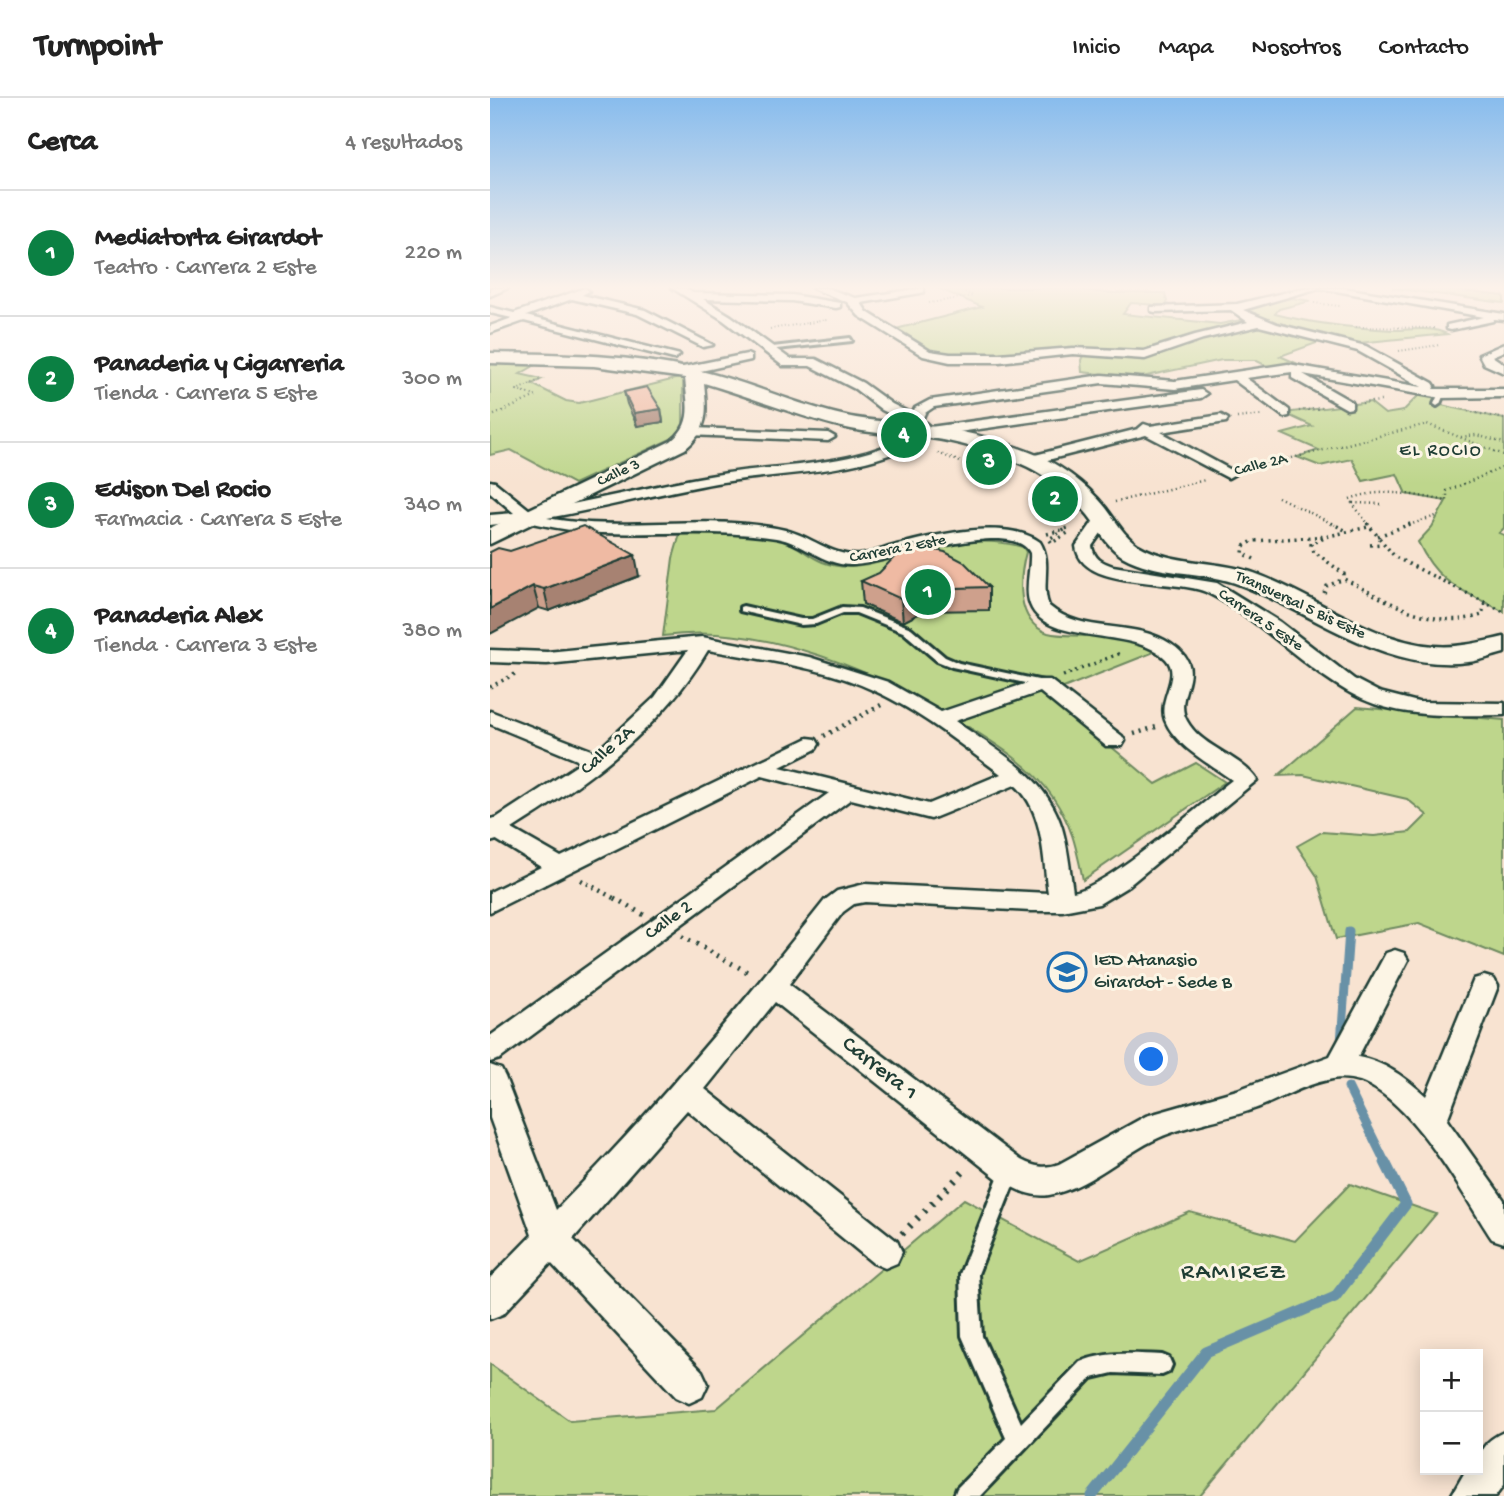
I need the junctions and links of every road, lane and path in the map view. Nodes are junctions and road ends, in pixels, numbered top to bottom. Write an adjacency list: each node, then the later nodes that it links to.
1 (637, 353): 14 (street)
2 (698, 353): 14 (street)
3 (774, 353): 29 (street)
4 (928, 353): 5 (street)
5 (1045, 353)
6 (1113, 353): 7 (street)
7 (1150, 353)
8 (1372, 353): 11 (street)
9 (1388, 353): 11 (path)
10 (1489, 353): 16 (street)
11 (1377, 355): 21 (street)
12 (490, 358): 14 (street)
13 (747, 358): 14 (street)
14 (682, 367): 28 (street); 29 (street)
15 (1286, 368): 17 (street); 21 (street); 22 (street)
16 (1504, 369)
17 (1235, 375): 24 (street); 29 (street)
18 (542, 379): 25 (path)
19 (1504, 393): 21 (street)
20 (1201, 394): 23 (street)
21 (1439, 399)
22 (1347, 405)
23 (1096, 408): 27 (street); 29 (street)
24 (1284, 413)
25 (490, 417)
26 (1220, 419): 27 (street)
27 (1148, 430): 34 (street); 36 (street)
28 (694, 432): 30 (street); 44 (street, Calle 3)
29 (917, 432): 34 (street); 37 (path); 44 (street)
30 (828, 438)
31 (1460, 438): 32 (path); 33 (path); 36 (path, Calle 2A)
32 (1504, 443)
33 (1504, 455)
34 (1032, 460): 42 (street)
35 (1504, 467): 40 (path)
36 (1228, 474): 42 (path, Calle 2A)
37 (993, 475)
38 (490, 485): 44 (street, Carrera 2 Este)
39 (1278, 497): 47 (path)
40 (1352, 503): 41 (path); 46 (path)
41 (1382, 504)
42 (1094, 509): 51 (path); 60 (street, Transversal 5 Bis Este); 64 (street, Carrera 5 Este)
43 (1436, 516): 49 (path)
44 (529, 517): 45 (street); 50 (street, Calle 3); 51 (street, Carrera 2 Este)
45 (490, 520)
46 (1368, 527): 47 (path); 49 (path)
47 (1348, 531): 48 (path)
48 (1329, 536): 54 (path); 55 (path)
49 (1378, 536): 52 (path)
50 (490, 537)
51 (1030, 541): 58 (street)
52 (1383, 544): 53 (path); 55 (path)
53 (1370, 545)
54 (1257, 561)
55 (1485, 602): 57 (path)
56 (743, 609): 62 (lane)
57 (1504, 612)
58 (1153, 641): 62 (path); 67 (street)
59 (702, 643): 61 (street); 63 (street); 70 (street, Calle 2A)
60 (1504, 645)
61 (490, 656)
62 (1042, 684): 66 (street); 68 (street)
63 (901, 695): 66 (street); 69 (path)
64 (1504, 709)
65 (490, 717): 70 (street)
66 (939, 719): 72 (street)
67 (1175, 720): 68 (path); 76 (street)
68 (1114, 741)
69 (808, 744): 71 (street)
70 (600, 761): 74 (street, Calle 2A)
71 (762, 769): 73 (street); 75 (street)
72 (1019, 775): 73 (street); 76 (street)
73 (847, 791): 81 (street, Calle 2)
74 (492, 829): 75 (street)
75 (559, 867): 77 (street)
76 (1062, 902): 80 (street)
77 (490, 903)
78 (1395, 960): 82 (street)
79 (1485, 986): 85 (street)
80 (774, 987): 84 (street); 86 (street, Carrera 1)
81 (490, 1051)
82 (1339, 1066): 85 (street); 87 (street, Carrera 1)
83 (490, 1077): 89 (street)
84 (685, 1090): 89 (street); 90 (street)
85 (1431, 1121): 88 (street)
86 (984, 1151): 87 (street, Carrera 1); 90 (path)
87 (1010, 1170): 94 (lane)
88 (1504, 1228)
89 (551, 1240): 91 (street); 93 (street)
90 (884, 1252)
91 (490, 1302)
92 (1162, 1365): 94 (lane)
93 (689, 1384)
94 (1018, 1440): 96 (lane)
95 (1504, 1452): 97 (street)
96 (965, 1496)
97 (1471, 1496)

